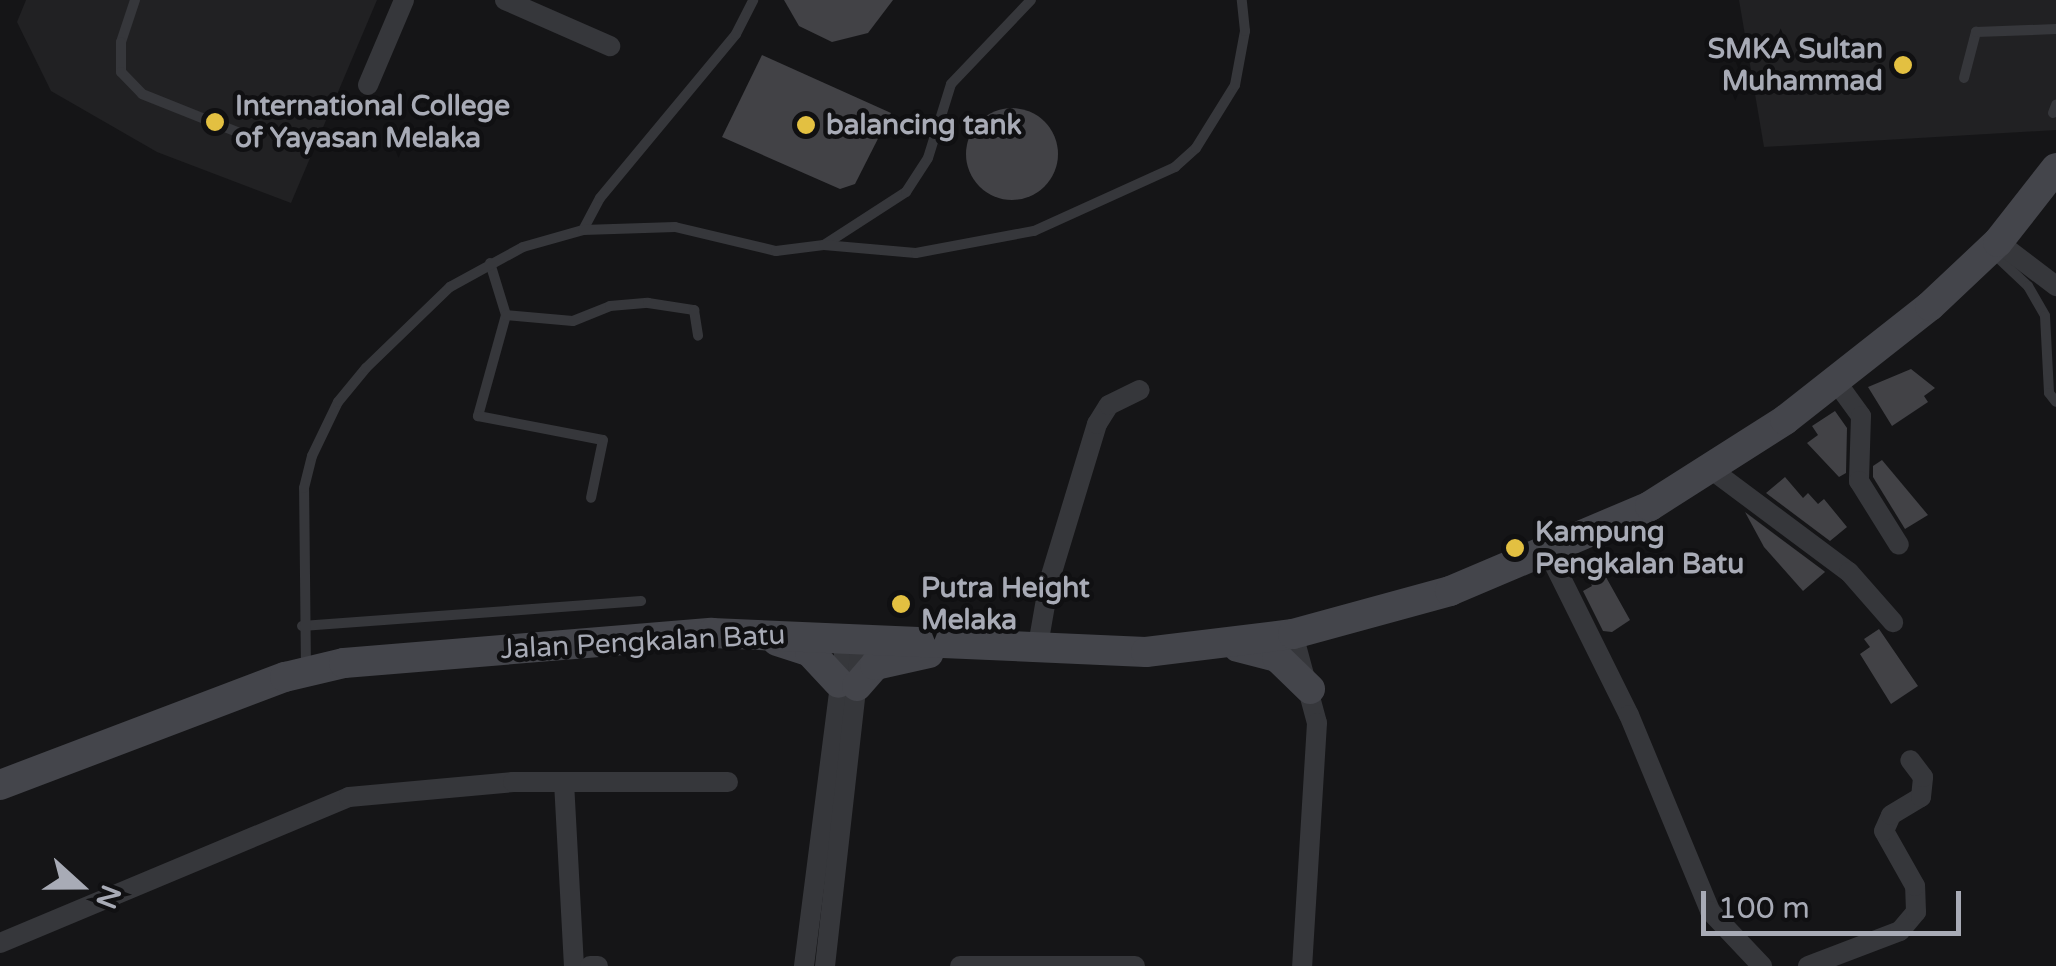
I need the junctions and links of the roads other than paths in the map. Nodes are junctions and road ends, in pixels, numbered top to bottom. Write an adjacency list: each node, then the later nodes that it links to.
1 (135, 0): 11 (lane)
2 (404, 0): 10 (street)
3 (505, 0): 8 (street)
4 (753, 0): 13 (lane)
5 (1031, 0): 14 (lane)
6 (1242, 0): 14 (lane)
7 (2056, 29): 9 (lane)
8 (610, 46)
9 (1964, 78)
10 (368, 85)
11 (247, 136)
12 (2056, 168): 15 (main road, Jalan Pengkalan Batu)
13 (583, 230): 14 (lane); 16 (lane)
14 (824, 245)
15 (1994, 246): 17 (street); 20 (main road, Jalan Pengkalan Batu); 22 (lane)
16 (490, 263): 18 (lane); 29 (lane)
17 (2056, 286)
18 (506, 315): 19 (lane); 24 (lane)
19 (698, 336)
20 (1837, 383): 23 (main road, Jalan Pengkalan Batu); 25 (street)
21 (1140, 390): 35 (street)
22 (2056, 402)
23 (1712, 470): 26 (main road, Jalan Pengkalan Batu); 28 (street)
24 (591, 498)
25 (1900, 545)
26 (1549, 554): 31 (main road, Jalan Pengkalan Batu); 51 (street)
27 (641, 601): 29 (lane)
28 (1892, 622)
29 (302, 626): 36 (lane)
30 (754, 633): 32 (main road, Jalan Pengkalan Batu); 36 (main road, Jalan Pengkalan Batu); 37 (main road)
31 (1293, 634): 33 (main road, Jalan Pengkalan Batu); 38 (street)
32 (854, 636): 34 (main road, Jalan Pengkalan Batu); 37 (street)
33 (1217, 645): 35 (main road, Jalan Pengkalan Batu); 38 (main road)
34 (976, 646): 35 (main road, Jalan Pengkalan Batu); 37 (main road)
35 (1037, 651)
36 (306, 672): 43 (main road, Jalan Pengkalan Batu)
37 (848, 684): 40 (street)
38 (1310, 689): 50 (street)
39 (1910, 760): 52 (street)
40 (837, 774): 46 (street); 47 (street)
41 (564, 782): 42 (street); 44 (street); 45 (street)
42 (728, 782)
43 (0, 785)
44 (0, 943)
45 (574, 966)
46 (804, 966)
47 (825, 966)
48 (960, 966): 49 (street)
49 (1135, 966)
50 (1302, 966)
51 (1762, 966)
52 (1808, 966)

